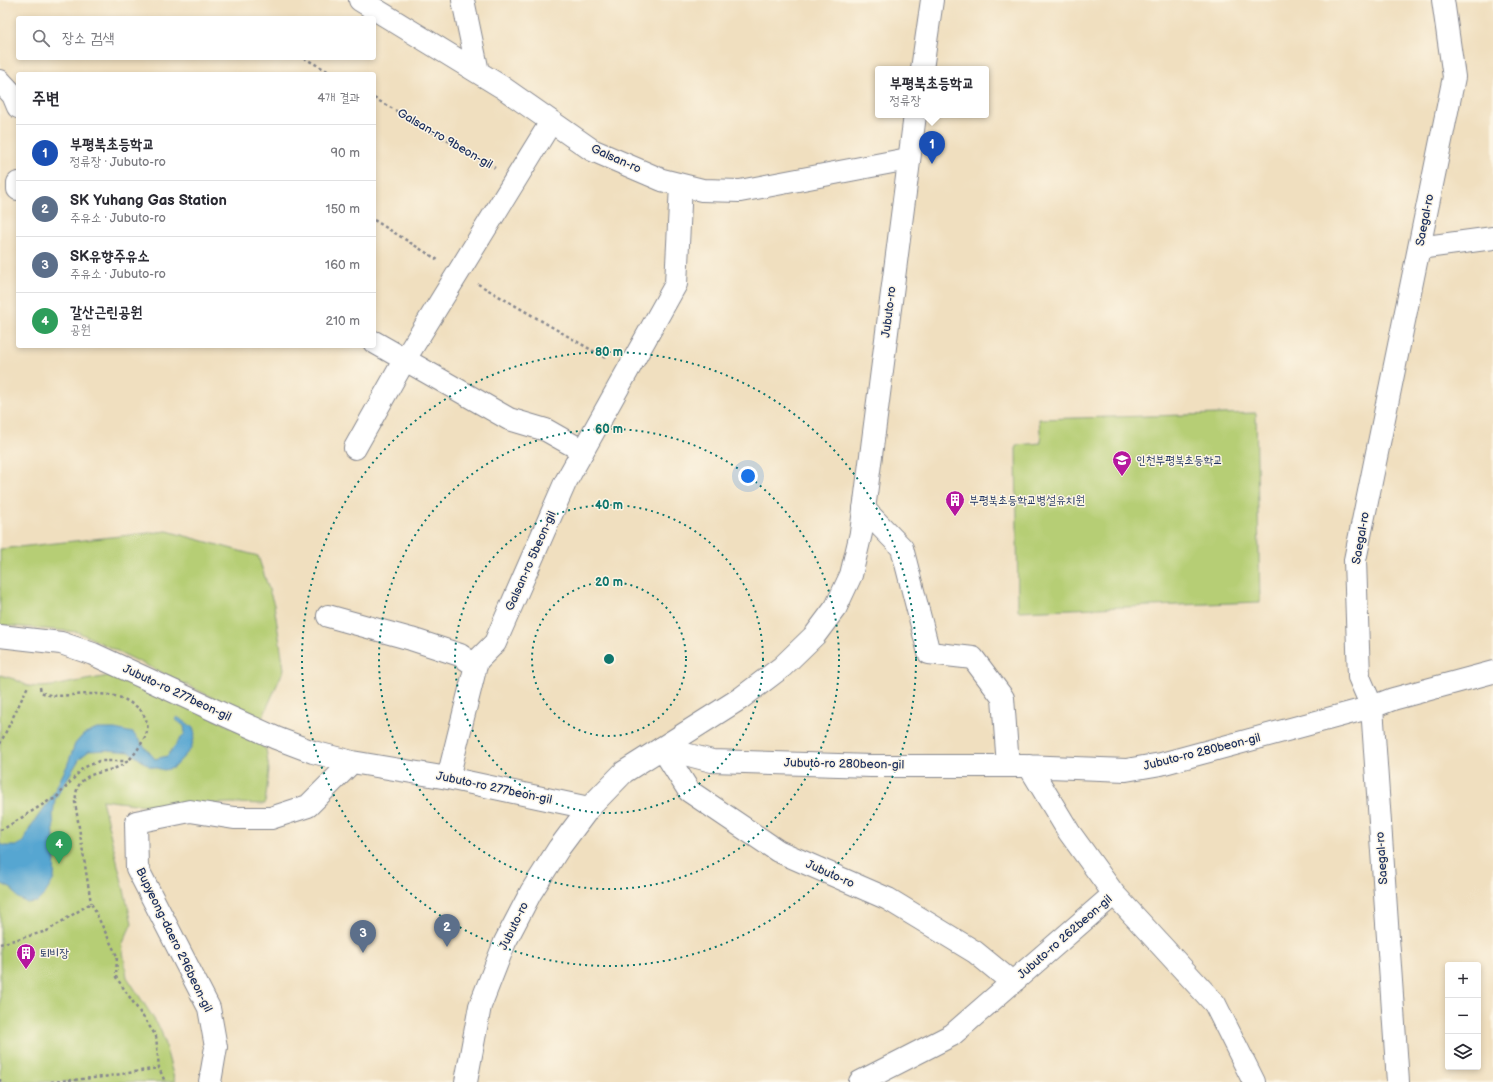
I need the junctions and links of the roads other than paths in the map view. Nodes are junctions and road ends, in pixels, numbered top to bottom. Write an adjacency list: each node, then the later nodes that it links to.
1 (360, 0): 6 (street, Galsan-ro)
2 (463, 0): 6 (street)
3 (932, 0): 5 (street)
4 (1443, 0): 14 (street, Saegal-ro)
5 (922, 66)
6 (478, 72): 10 (street, Galsan-ro)
7 (0, 81): 8 (street)
8 (16, 102)
9 (915, 118): 11 (street, Jubuto-ro)
10 (551, 122): 12 (street, Galsan-ro); 16 (street)
11 (908, 159): 12 (street, Galsan-ro); 19 (street, Jubuto-ro)
12 (681, 185): 18 (street, Galsan-ro 5beon-gil)
13 (1493, 238): 14 (street)
14 (1419, 248): 24 (street, Saegal-ro)
15 (376, 343): 16 (street)
16 (404, 359): 17 (street); 18 (street)
17 (355, 448)
18 (583, 451): 22 (street, Galsan-ro 5beon-gil)
19 (864, 509): 25 (street, Jubuto-ro); 27 (street)
20 (328, 616): 22 (street)
21 (0, 636): 26 (street, Jubuto-ro 277beon-gil)
22 (476, 666): 28 (street, Galsan-ro 5beon-gil)
23 (1493, 672): 24 (street, Jubuto-ro 280beon-gil)
24 (1372, 707): 27 (street, Jubuto-ro 280beon-gil); 36 (street, Saegal-ro)
25 (662, 748): 27 (street, Jubuto-ro 280beon-gil); 29 (street, Jubuto-ro); 31 (street, Jubuto-ro)
26 (352, 762): 28 (street, Jubuto-ro 277beon-gil); 32 (street, Bupyeong-daero 296beon-gil)
27 (1018, 766): 30 (street)
28 (448, 778): 29 (street, Jubuto-ro 277beon-gil)
29 (589, 808): 33 (street, Jubuto-ro)
30 (1114, 894): 31 (street, Jubuto-ro 262beon-gil); 35 (street, Jubuto-ro 262beon-gil)
31 (1013, 983): 34 (street, Jubuto-ro 262beon-gil)
32 (210, 1082)
33 (466, 1082)
34 (860, 1082)
35 (1254, 1082)
36 (1398, 1082)

